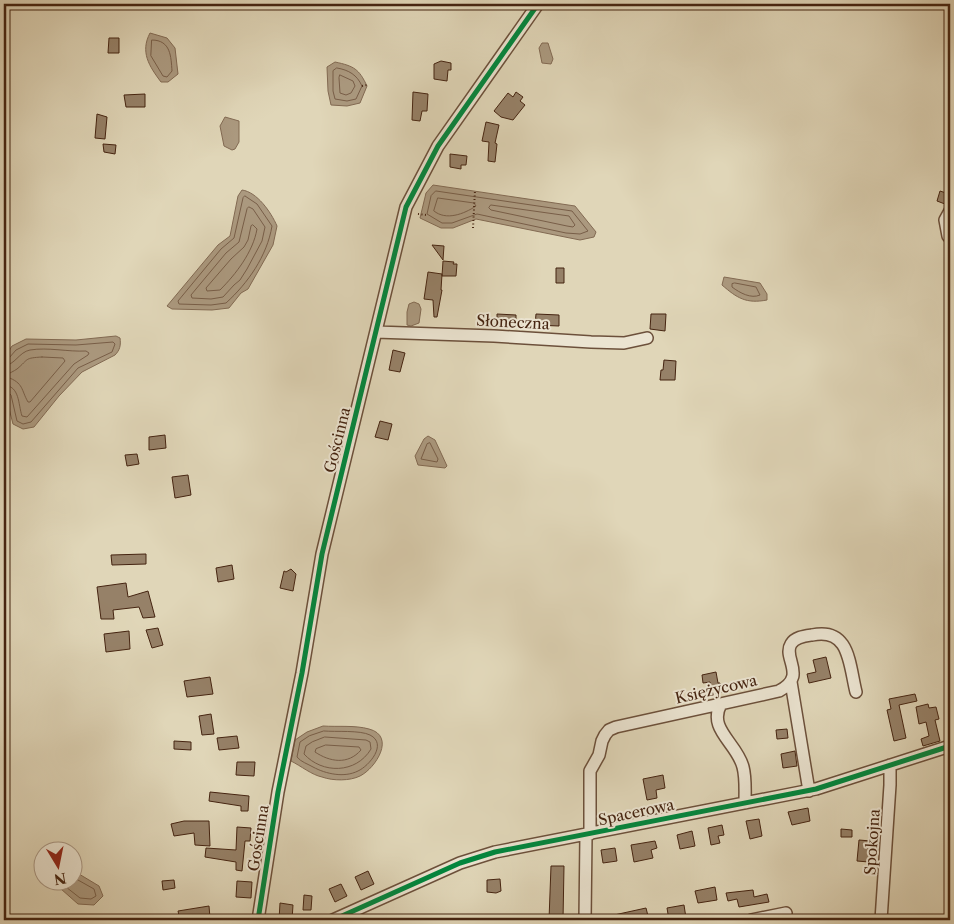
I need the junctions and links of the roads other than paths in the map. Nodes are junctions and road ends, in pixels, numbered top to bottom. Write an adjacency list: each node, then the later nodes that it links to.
1 (538, 4): 4 (street, Gościnna)
2 (950, 211): 3 (street)
3 (950, 238)
4 (376, 332): 5 (street, Słoneczna); 15 (street, Gościnna)
5 (646, 338)
6 (791, 682): 7 (street); 8 (street, Księżycowa); 11 (street)
7 (856, 692)
8 (721, 704): 12 (street); 13 (street, Księżycowa)
9 (950, 746): 10 (street, Spacerowa)
10 (890, 765): 11 (street, Spacerowa); 19 (street, Spokojna)
11 (808, 790): 12 (street, Spacerowa)
12 (745, 803): 13 (street, Spacerowa)
13 (588, 835): 16 (street, Spacerowa); 17 (street)
14 (786, 913): 18 (street)
15 (258, 920)
16 (333, 920)
17 (585, 920)
18 (751, 920)
19 (881, 920)

